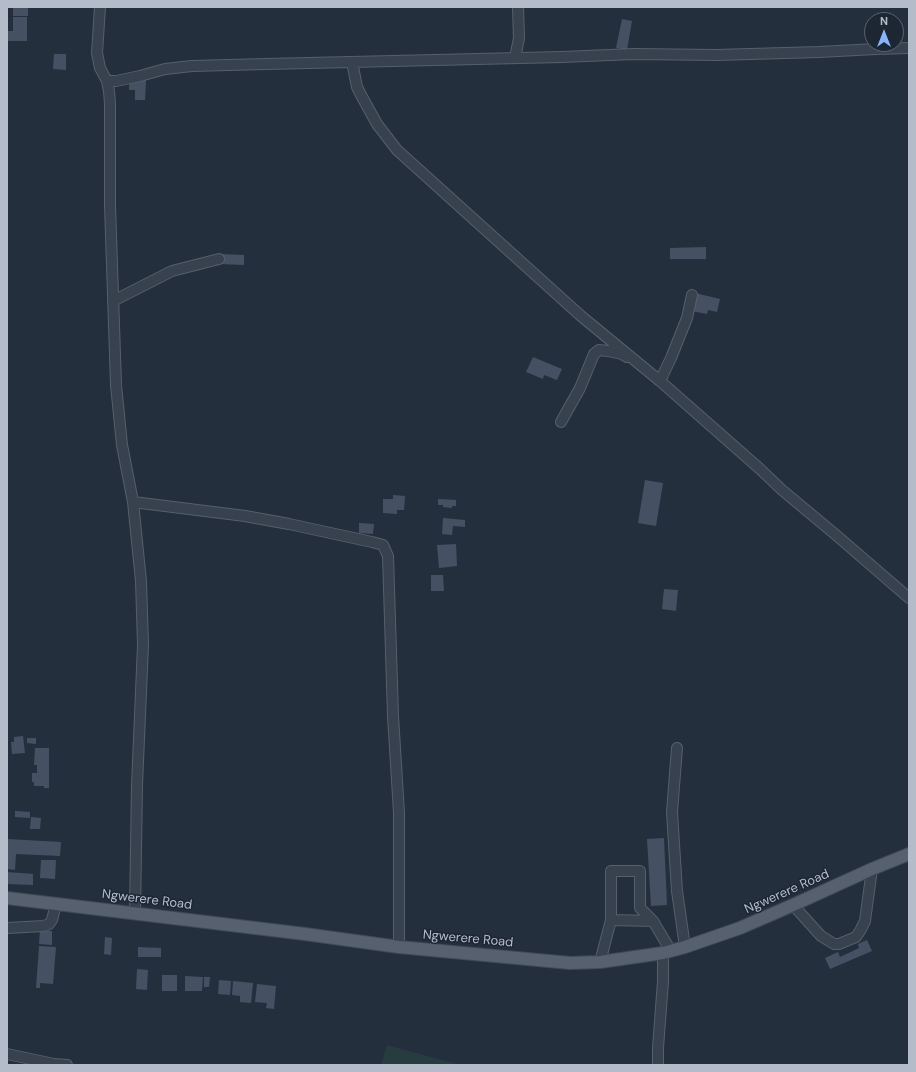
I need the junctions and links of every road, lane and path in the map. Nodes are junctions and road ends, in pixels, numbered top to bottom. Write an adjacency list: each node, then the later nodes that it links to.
1 (100, 7): 6 (street)
2 (518, 7): 4 (street)
3 (909, 48): 4 (street)
4 (515, 58): 5 (street)
5 (352, 62): 6 (street); 10 (street)
6 (107, 81): 9 (street)
7 (219, 259): 9 (street)
8 (692, 295): 11 (street)
9 (113, 301): 13 (street)
10 (636, 362): 11 (street); 12 (street)
11 (660, 381): 14 (street)
12 (561, 422)
13 (133, 502): 21 (street); 25 (street)
14 (909, 598)
15 (677, 748): 26 (street)
16 (909, 854): 17 (main road, Ngwerere Road)
17 (872, 868): 20 (main road, Ngwerere Road); 20 (street)
18 (7, 898): 19 (main road, Ngwerere Road)
19 (56, 904): 21 (main road, Ngwerere Road); 24 (street)
20 (793, 905): 26 (main road, Ngwerere Road)
21 (135, 913): 25 (main road, Ngwerere Road)
22 (611, 920): 23 (street); 23 (street); 28 (street)
23 (653, 921): 27 (street)
24 (7, 928)
25 (399, 947): 28 (main road, Ngwerere Road)
26 (685, 947): 27 (main road, Ngwerere Road)
27 (667, 952): 28 (main road, Ngwerere Road); 31 (street)
28 (600, 962)
29 (7, 1054): 30 (street)
30 (67, 1065)
31 (658, 1065)

